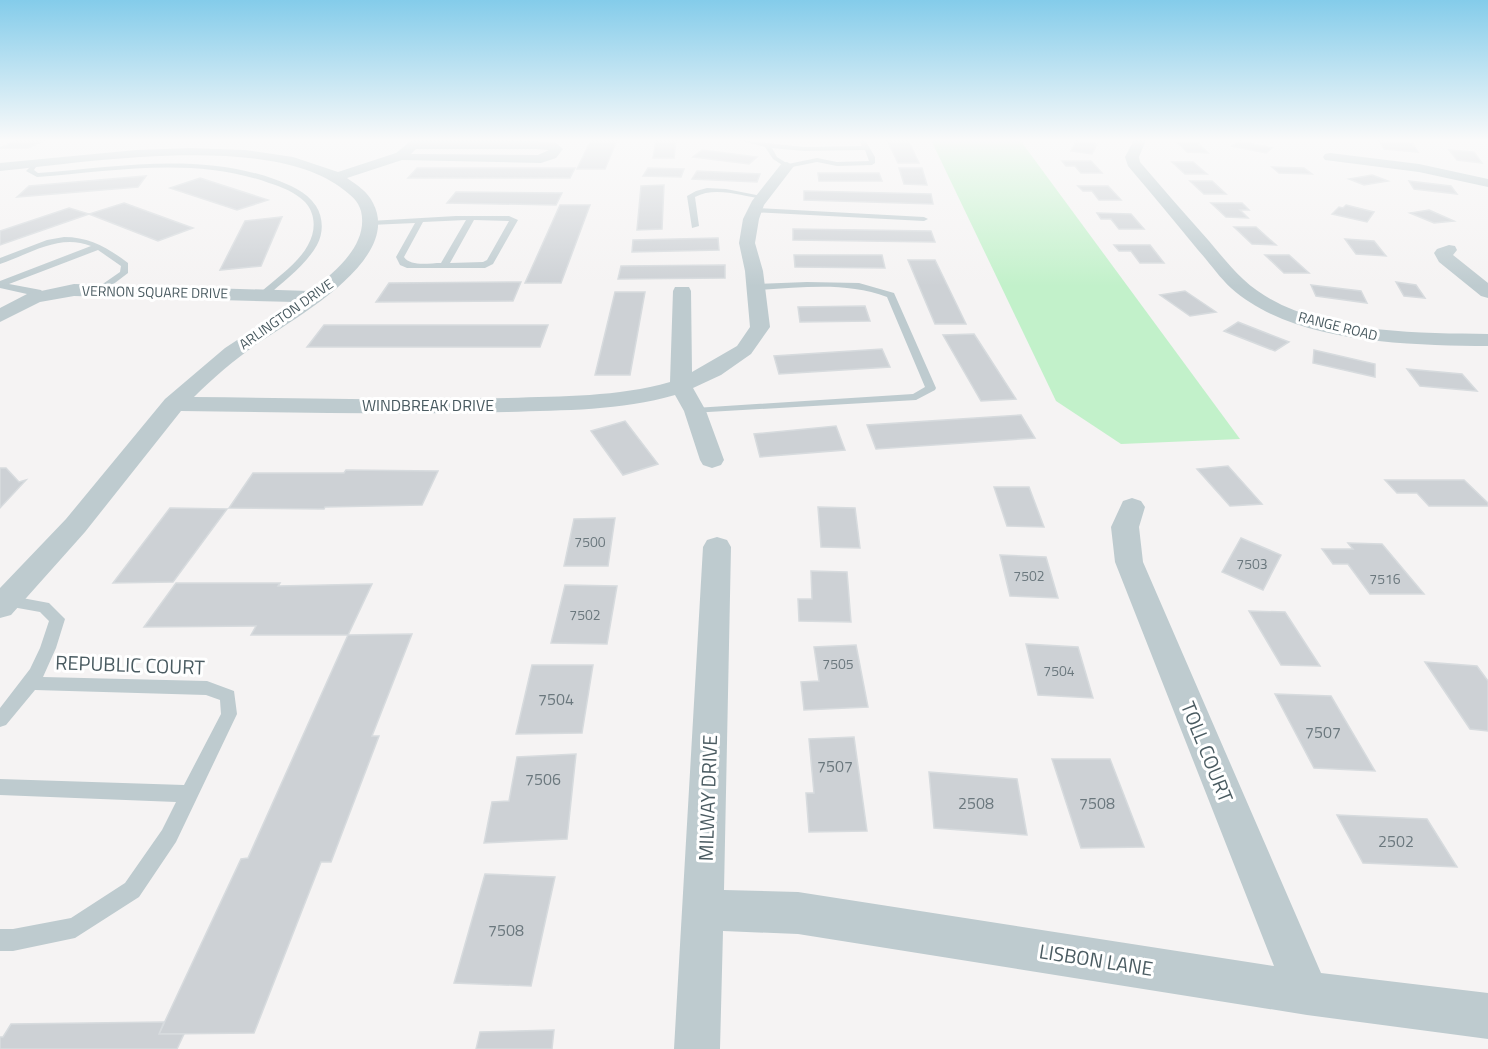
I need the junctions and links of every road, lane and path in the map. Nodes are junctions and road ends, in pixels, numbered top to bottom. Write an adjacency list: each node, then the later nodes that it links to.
1 (290, 189): 20 (lane)
2 (356, 189): 9 (street)
3 (770, 189): 5 (street, WINDBREAK DRIVE)
4 (1155, 189): 24 (street, RANGE ROAD)
5 (759, 203): 7 (lane); 10 (lane); 16 (street, WINDBREAK DRIVE)
6 (471, 218): 8 (lane); 14 (lane); 14 (lane)
7 (924, 219)
8 (420, 220): 9 (lane); 14 (lane)
9 (370, 223): 22 (street, ARLINGTON DRIVE)
10 (695, 226)
11 (97, 246): 13 (lane); 15 (lane); 17 (lane)
12 (1449, 250): 19 (street)
13 (0, 261)
14 (444, 265)
15 (0, 285): 21 (lane)
16 (756, 287): 25 (street, WINDBREAK DRIVE); 27 (lane)
17 (100, 290): 20 (street, VERNON SQUARE DRIVE); 21 (street, VERNON SQUARE DRIVE)
18 (682, 291): 25 (street)
19 (1488, 292)
20 (263, 295): 22 (street, VERNON SQUARE DRIVE)
21 (42, 296): 23 (street, VERNON SQUARE DRIVE)
22 (314, 297): 26 (street, ARLINGTON DRIVE)
23 (0, 316)
24 (1488, 340)
25 (681, 386): 26 (street, WINDBREAK DRIVE); 27 (street)
26 (173, 404): 31 (street, ARLINGTON DRIVE)
27 (695, 411): 28 (street)
28 (712, 460)
29 (1132, 507): 38 (street, TOLL COURT)
30 (717, 547): 36 (street, MILWAY DRIVE)
31 (3, 604): 32 (lane, REPUBLIC COURT)
32 (30, 683): 33 (lane, REPUBLIC COURT); 35 (lane, REPUBLIC COURT)
33 (0, 720)
34 (0, 788): 35 (lane)
35 (189, 794): 37 (lane, REPUBLIC COURT)
36 (703, 910): 38 (street, LISBON LANE); 40 (street, MILWAY DRIVE)
37 (0, 940)
38 (1307, 993): 39 (street, LISBON LANE)
39 (1488, 1016)
40 (698, 1049)

